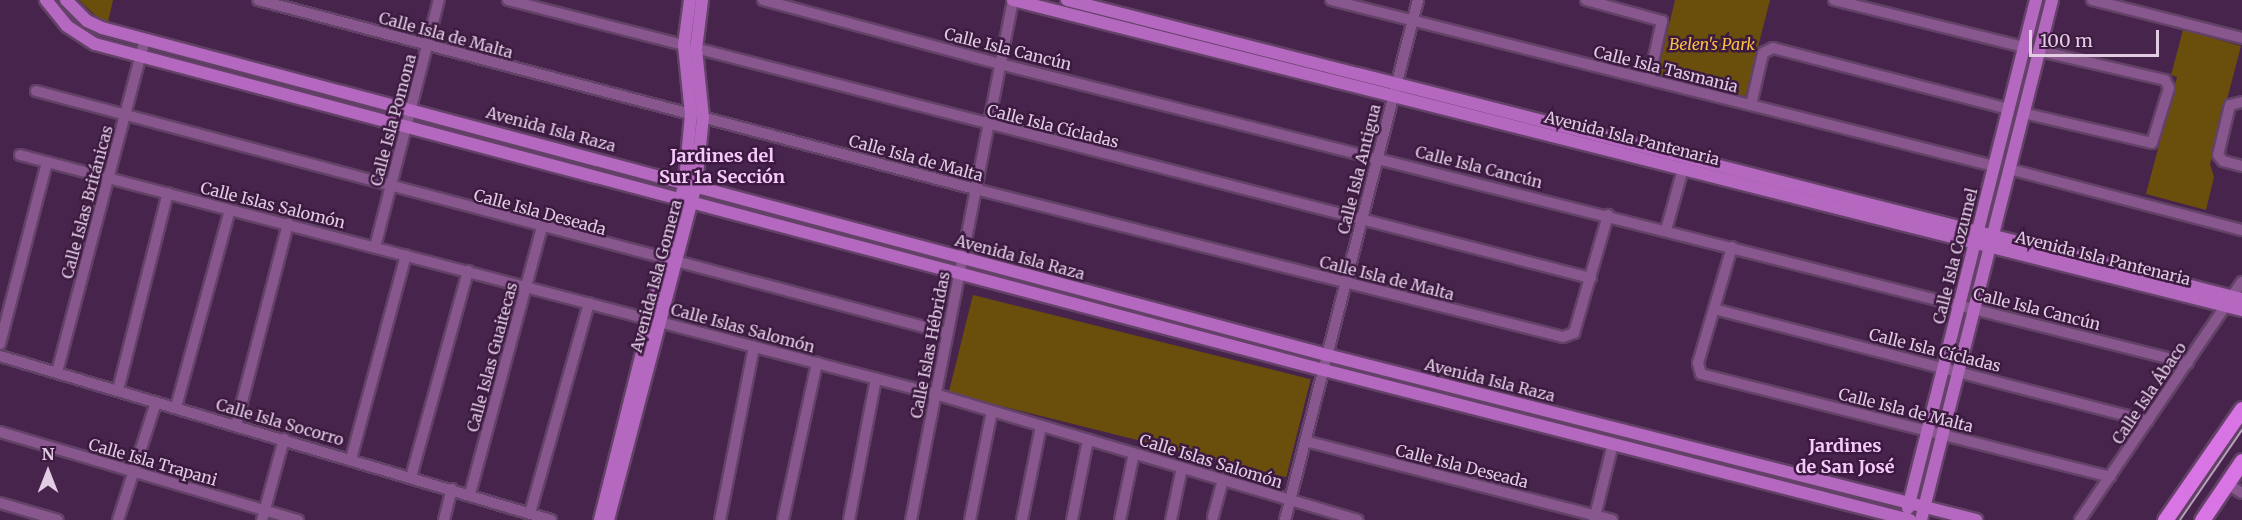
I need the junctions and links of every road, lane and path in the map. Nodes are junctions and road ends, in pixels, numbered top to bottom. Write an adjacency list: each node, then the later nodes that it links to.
1 (46, 0): 25 (street, Avenida Isla Raza)
2 (66, 0): 20 (street, Avenida Isla Raza)
3 (258, 0): 21 (street, Calle Isla de Malta)
4 (440, 0): 21 (street, Calle Isla Pomona)
5 (508, 0): 22 (street, Calle Isla Cícladas)
6 (690, 0): 22 (street, Avenida Isla Gomera)
7 (702, 0): 22 (street, Avenida Isla Gomera)
8 (763, 0): 26 (street, Calle Isla Cancún)
9 (1013, 0): 26 (street, Calle Islas Hébridas); 28 (street, Avenida Isla Pantenaria)
10 (1067, 0): 28 (street, Avenida Isla Pantenaria)
11 (1331, 0): 18 (street, Calle Isla Tasmania)
12 (1418, 0): 18 (street, Calle Isla Antigua)
13 (1586, 0): 27 (street)
14 (1834, 0): 23 (street)
15 (2036, 0): 23 (street, Calle Isla Cozumel)
16 (2052, 0): 24 (street, Calle Isla Cozumel)
17 (2092, 0): 19 (street)
18 (1413, 21): 27 (street, Calle Isla Tasmania); 28 (street, Calle Isla Antigua)
19 (2242, 38)
20 (145, 39): 25 (street, Calle Islas Británicas); 32 (street, Avenida Isla Raza)
21 (428, 45): 32 (street, Calle Isla Pomona); 35 (street, Calle Isla de Malta)
22 (690, 47): 35 (street, Avenida Isla Gomera); 38 (street, Calle Isla Cícladas)
23 (2024, 47): 33 (street, Calle Isla Cozumel)
24 (2039, 51): 34 (street, Calle Isla Cozumel); 34 (street)
25 (141, 56): 36 (street, Calle Islas Británicas); 37 (street, Avenida Isla Raza)
26 (1000, 64): 38 (street, Calle Islas Hébridas); 40 (street, Calle Isla Cancún)
27 (1649, 80): 31 (street, Calle Isla Tasmania)
28 (1395, 89): 40 (street, Calle Isla Antigua); 42 (street, Avenida Isla Pantenaria)
29 (36, 91): 36 (street, Calle Isla Deseada)
30 (2238, 102): 44 (street)
31 (1751, 105): 33 (street); 43 (street, Calle Isla Tasmania)
32 (411, 109): 37 (street, Calle Isla Pomona); 47 (street, Avenida Isla Raza)
33 (2009, 109): 43 (street, Calle Isla Cozumel)
34 (2023, 113): 45 (street, Calle Isla Cozumel)
35 (697, 116): 47 (street, Avenida Isla Gomera); 49 (street, Calle Isla de Malta)
36 (126, 117): 46 (street, Calle Islas Británicas); 48 (street, Calle Isla Deseada)
37 (407, 125): 48 (street, Calle Isla Pomona); 51 (street, Avenida Isla Raza)
38 (988, 125): 49 (street, Calle Islas Hébridas); 54 (street, Calle Isla Cícladas)
39 (20, 155): 41 (street, Calle Islas Salomón)
40 (1378, 157): 53 (street, Calle Isla Cancún); 54 (street, Calle Isla Antigua)
41 (47, 162): 46 (street, Calle Islas Salomón); 80 (street)
42 (1684, 163): 57 (street); 59 (street, Avenida Isla Pantenaria)
43 (1994, 166): 59 (street, Calle Isla Cozumel)
44 (2242, 166)
45 (2009, 170): 58 (street); 60 (street, Calle Isla Cozumel)
46 (109, 178): 50 (street, Calle Islas Salomón); 88 (street, Calle Islas Británicas)
47 (691, 182): 51 (street, Avenida Isla Gomera); 64 (street, Avenida Isla Raza)
48 (390, 188): 56 (street, Calle Isla Deseada); 61 (street, Calle Isla Pomona)
49 (975, 189): 64 (street, Calle Islas Hébridas); 70 (street, Calle Isla de Malta)
50 (168, 193): 52 (street, Calle Islas Salomón); 91 (street)
51 (687, 200): 65 (street, Avenida Isla Gomera); 67 (street, Avenida Isla Raza)
52 (230, 210): 55 (street, Calle Islas Salomón); 94 (street)
53 (1608, 215): 57 (street, Calle Isla Cancún); 68 (street)
54 (1362, 220): 68 (street, Calle Isla Cícladas); 70 (street, Calle Isla Antigua)
55 (288, 224): 61 (street, Calle Islas Salomón); 98 (street)
56 (542, 228): 65 (street, Calle Isla Deseada); 71 (street, Calle Islas Guaitecas)
57 (1666, 230): 62 (street, Calle Isla Cancún)
58 (2242, 230)
59 (1977, 237): 60 (street, Avenida Isla Pantenaria); 74 (street, Calle Isla Cozumel)
60 (1991, 241): 72 (street, Avenida Isla Pantenaria); 75 (street, Calle Isla Cozumel)
61 (375, 247): 63 (street, Calle Islas Salomón)
62 (1732, 247): 74 (street, Calle Isla Cancún); 76 (street)
63 (406, 255): 66 (street, Calle Islas Salomón); 108 (street)
64 (962, 259): 67 (street, Calle Islas Hébridas); 83 (street, Avenida Isla Raza)
65 (671, 261): 78 (street, Avenida Isla Gomera); 79 (street, Calle Isla Deseada)
66 (468, 271): 71 (street, Calle Islas Salomón); 112 (street)
67 (959, 273): 79 (street, Calle Islas Hébridas); 87 (street, Avenida Isla Raza)
68 (1591, 278): 70 (street, Calle Isla de Malta)
69 (2242, 282): 72 (street, Calle Isla Ábaco)
70 (1346, 283): 83 (street, Calle Isla Antigua)
71 (526, 287): 73 (street, Calle Islas Salomón); 118 (street, Calle Islas Guaitecas)
72 (2233, 300): 77 (street, Avenida Isla Pantenaria); 85 (street, Calle Isla Ábaco)
73 (589, 303): 78 (street, Calle Islas Salomón); 123 (street)
74 (1960, 305): 75 (street, Calle Isla Cancún); 86 (street, Calle Isla Cozumel)
75 (1975, 308): 85 (street, Calle Isla Cancún); 89 (street, Calle Isla Cozumel)
76 (1714, 309): 86 (street, Calle Isla Cícladas); 100 (street, Calle Isla de Malta)
77 (2242, 310)
78 (656, 321): 81 (street, Calle Islas Salomón); 132 (street, Avenida Isla Gomera); 133 (street, Avenida Isla Gomera)
79 (947, 333): 92 (street, Calle Islas Hébridas)
80 (0, 344)
81 (754, 347): 84 (street, Calle Islas Salomón); 134 (street)
82 (0, 356): 88 (street, Calle Isla Socorro)
83 (1327, 356): 87 (street, Calle Isla Antigua); 121 (street, Avenida Isla Raza)
84 (817, 363): 90 (street, Calle Islas Salomón); 135 (street)
85 (2188, 363): 97 (street, Calle Isla Ábaco)
86 (1943, 368): 89 (street, Calle Isla Cícladas); 100 (street, Calle Isla Cozumel)
87 (1324, 370): 105 (street, Calle Isla Antigua); 106 (street, Avenida Isla Raza)
88 (57, 372): 91 (street, Calle Isla Socorro)
89 (1959, 372): 97 (street, Calle Isla Cícladas); 102 (street, Calle Isla Cozumel)
90 (876, 379): 92 (street, Calle Islas Salomón); 136 (street)
91 (118, 390): 93 (street, Calle Isla Socorro)
92 (935, 394): 96 (street, Calle Islas Salomón); 137 (street, Calle Islas Hébridas)
93 (156, 402): 94 (street, Calle Isla Socorro); 111 (street)
94 (176, 407): 98 (street, Calle Isla Socorro)
95 (2242, 409): 150 (main road)
96 (992, 411): 99 (street, Calle Islas Salomón); 138 (street)
97 (2148, 421): 113 (street, Calle Isla Ábaco)
98 (236, 425): 103 (street, Calle Isla Socorro)
99 (1041, 426): 104 (street, Calle Islas Salomón); 139 (street)
100 (1928, 430): 102 (street, Calle Isla de Malta); 121 (street, Calle Isla Cozumel)
101 (0, 432): 111 (street, Calle Isla Trapani)
102 (1942, 434): 113 (street, Calle Isla de Malta); 122 (street, Calle Isla Cozumel)
103 (284, 439): 108 (street, Calle Isla Socorro); 124 (street)
104 (1088, 440): 107 (street, Calle Islas Salomón); 140 (street)
105 (1305, 441): 119 (street, Calle Isla Antigua); 126 (street, Calle Isla Deseada)
106 (1613, 444): 126 (street); 146 (street, Avenida Isla Raza)
107 (1134, 453): 110 (street, Calle Islas Salomón); 141 (street)
108 (351, 459): 112 (street, Calle Isla Socorro)
109 (2242, 461): 115 (main road)
110 (1182, 468): 114 (street, Calle Islas Salomón); 142 (street)
111 (134, 471): 124 (street, Calle Isla Trapani); 128 (street)
112 (411, 477): 116 (street, Calle Isla Socorro)
113 (2109, 477): 149 (street, Calle Isla Ábaco)
114 (1223, 480): 119 (street, Calle Islas Salomón); 125 (street)
115 (2226, 484): 117 (street); 151 (main road)
116 (452, 489): 118 (street, Calle Isla Socorro); 130 (street)
117 (2242, 493)
118 (470, 494): 123 (street, Calle Isla Socorro)
119 (1290, 500): 143 (street, Calle Isla Antigua); 144 (street, Calle Islas Salomón)
120 (0, 503): 127 (street)
121 (1910, 503): 122 (street, Avenida Isla Raza); 146 (street, Calle Isla Cozumel)
122 (1924, 506): 147 (street, Calle Isla Cozumel); 148 (street, Avenida Isla Raza)
123 (530, 513): 131 (street, Calle Isla Socorro)
124 (263, 515): 129 (street, Calle Isla Trapani)
125 (1213, 518)
126 (1595, 518): 145 (street, Calle Isla Deseada)
127 (58, 520)
128 (118, 520)
129 (298, 520)
130 (444, 520)
131 (551, 520)
132 (600, 520)
133 (608, 520)
134 (720, 520)
135 (783, 520)
136 (849, 520)
137 (911, 520)
138 (970, 520)
139 (1022, 520)
140 (1072, 520)
141 (1120, 520)
142 (1171, 520)
143 (1285, 520)
144 (1358, 520)
145 (1612, 520)
146 (1907, 520)
147 (1921, 520)
148 (1976, 520)
149 (2080, 520)
150 (2165, 520)
151 (2202, 520)

